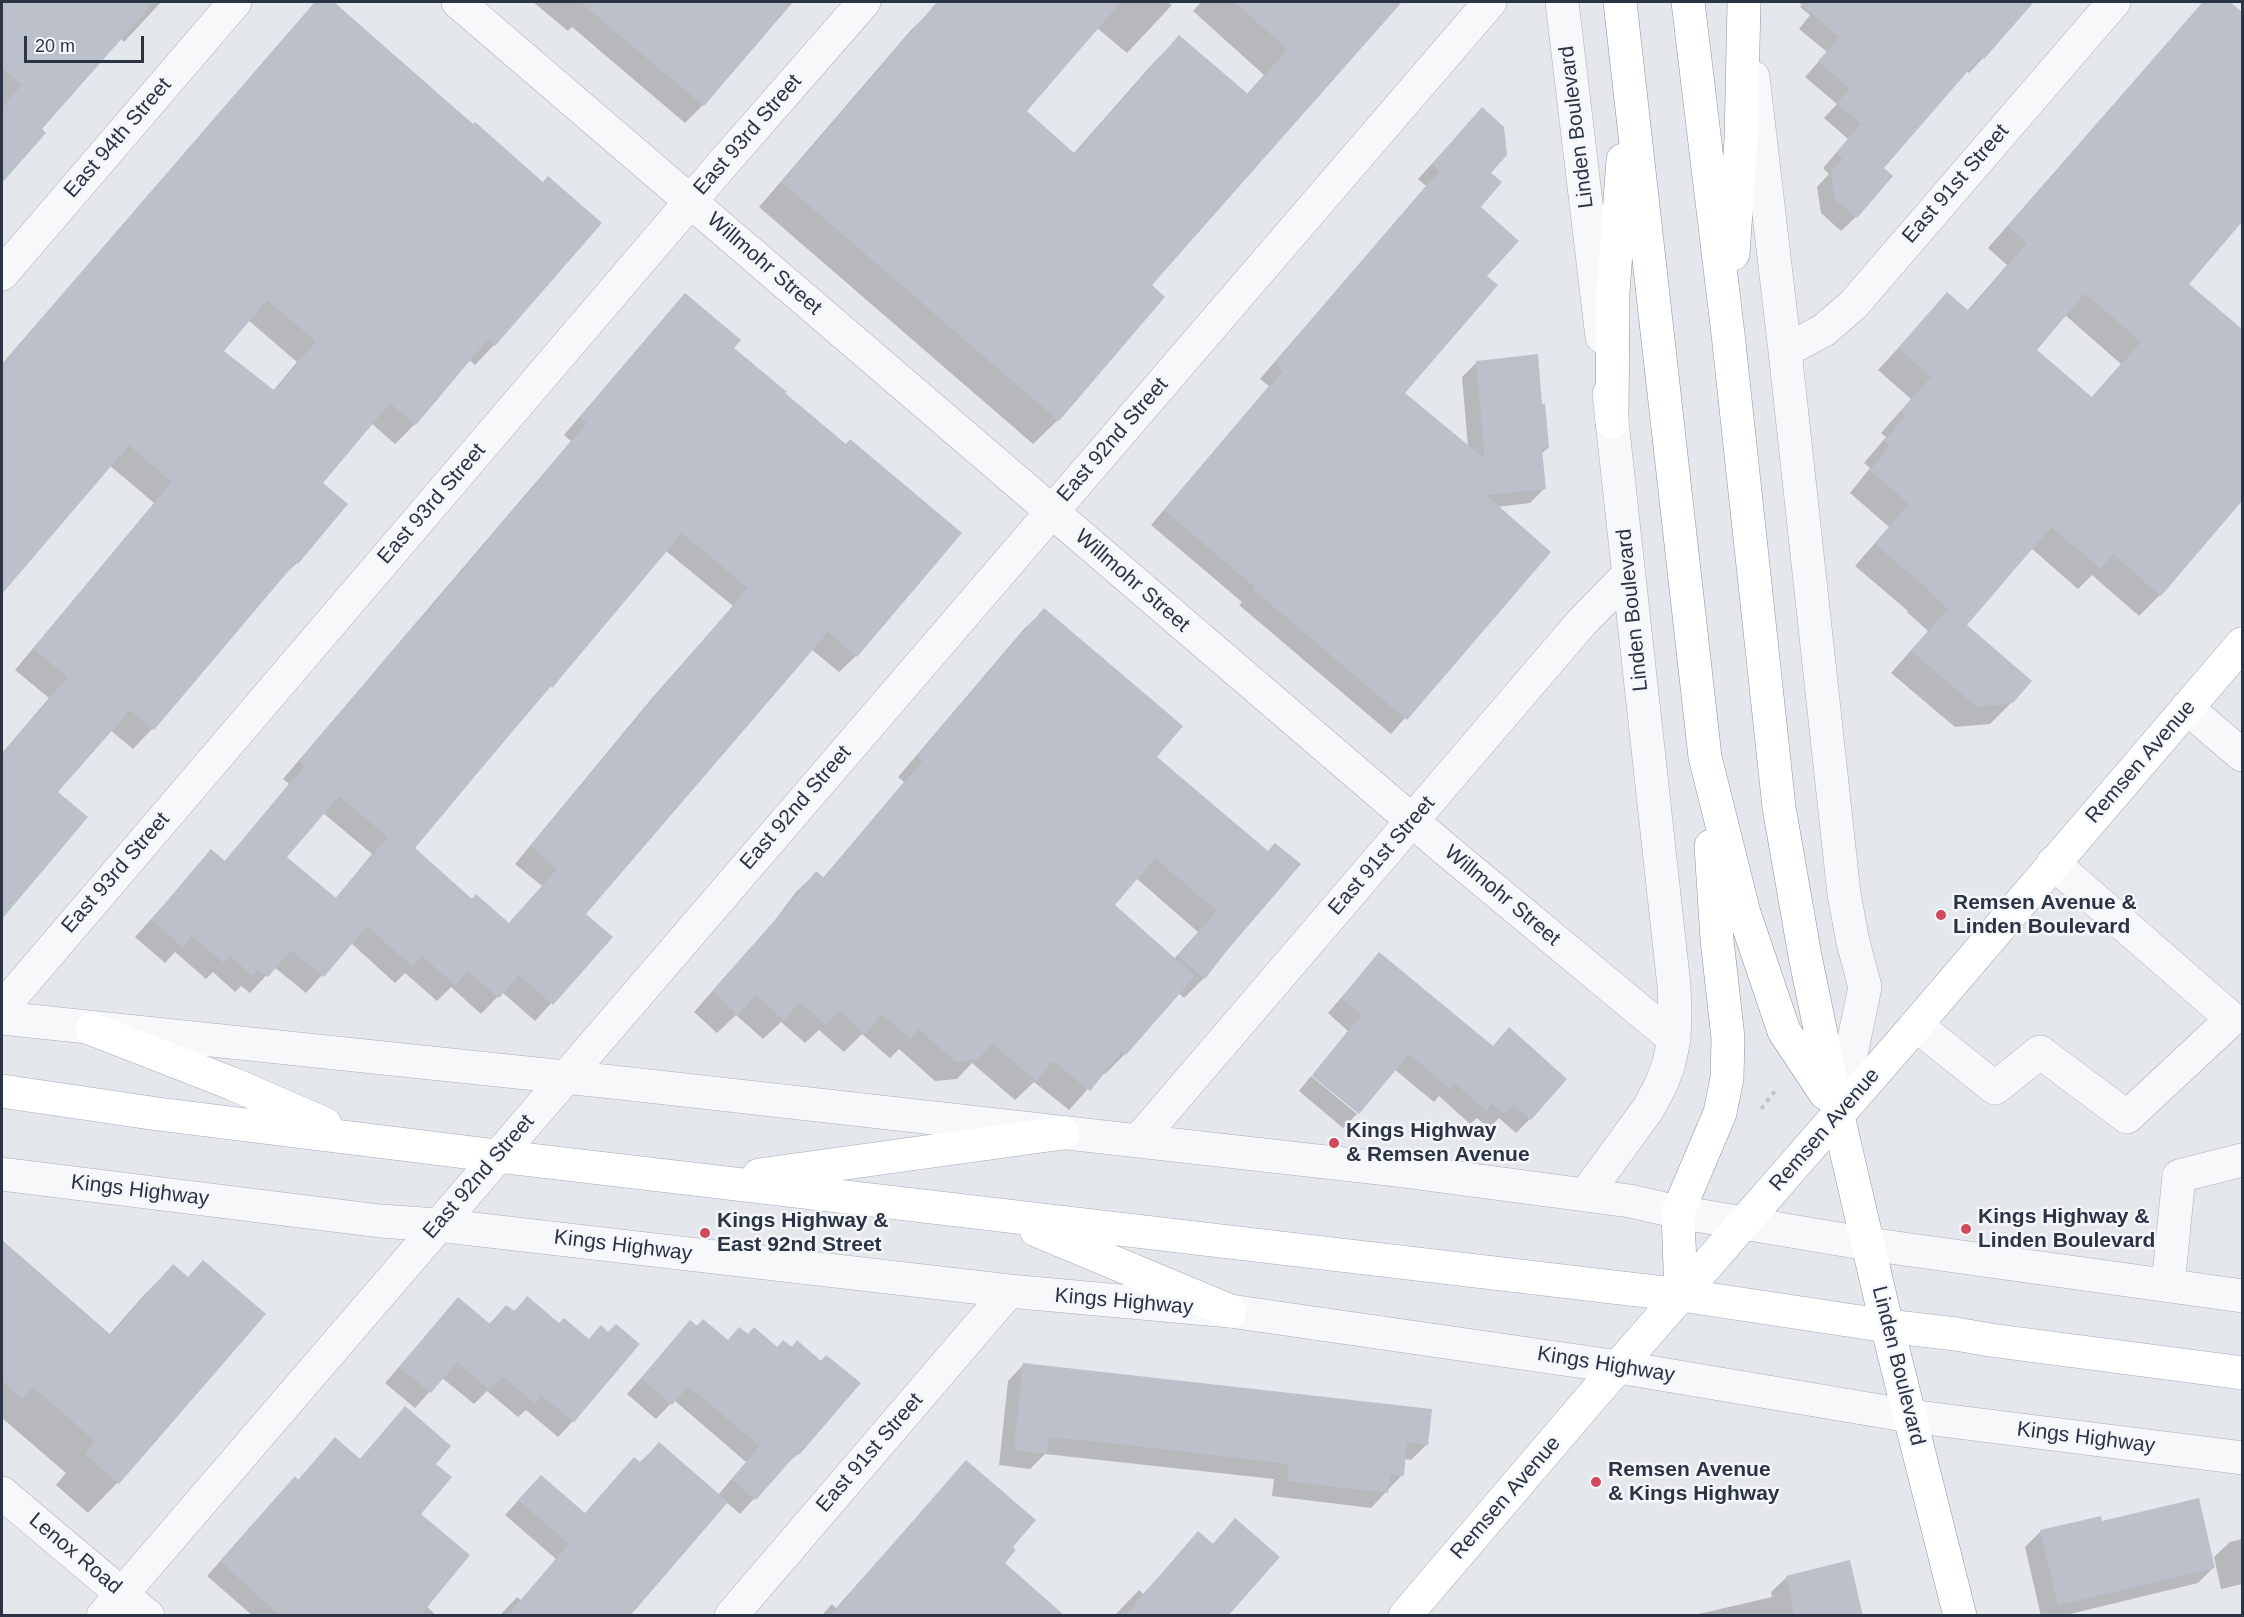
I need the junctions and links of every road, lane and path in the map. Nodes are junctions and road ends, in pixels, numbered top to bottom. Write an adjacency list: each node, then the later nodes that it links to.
1 (235, 2): 12 (street, East 94th Street)
2 (458, 2): 11 (street, Willmohr Street)
3 (864, 2): 11 (street, East 93rd Street)
4 (1490, 2): 16 (street, East 92nd Street)
5 (1562, 2): 15 (street, Linden Boulevard)
6 (1620, 2): 10 (main road, Linden Boulevard)
7 (1688, 2): 13 (main road, Linden Boulevard)
8 (1744, 2): 13 (main road); 14 (street, Linden Boulevard)
9 (2114, 2): 14 (street, East 91st Street)
10 (1629, 83): 15 (main road); 21 (main road, Linden Boulevard)
11 (691, 201): 16 (street, Willmohr Street); 24 (street, East 93rd Street)
12 (2, 274)
13 (1728, 334): 31 (main road, Linden Boulevard)
14 (1785, 351): 31 (street, Linden Boulevard)
15 (1612, 422): 17 (street, Linden Boulevard)
16 (1051, 512): 22 (street, Willmohr Street); 29 (street, East 92nd Street)
17 (1629, 574): 22 (street, East 91st Street); 28 (street, Linden Boulevard)
18 (2242, 644): 19 (main road, Remsen Avenue)
19 (2187, 708): 20 (street); 23 (main road, Remsen Avenue)
20 (2242, 755)
21 (1705, 757): 31 (main road, Linden Boulevard); 40 (main road)
22 (1413, 820): 28 (street, Willmohr Street); 34 (street, East 91st Street)
23 (2053, 863): 26 (main road, Remsen Avenue); 26 (street)
24 (2, 1008)
25 (2, 1018): 27 (street)
26 (1916, 1025): 31 (main road, Remsen Avenue)
27 (92, 1029): 29 (street); 33 (main road)
28 (1674, 1040): 39 (street, Linden Boulevard)
29 (565, 1077): 32 (street); 35 (street, East 92nd Street)
30 (2, 1091): 33 (main road)
31 (1838, 1116): 42 (main road, Remsen Avenue); 44 (main road, Linden Boulevard)
32 (1063, 1133): 34 (street); 38 (main road)
33 (357, 1138): 35 (main road)
34 (1138, 1141): 39 (street)
35 (497, 1156): 38 (main road); 43 (street, East 92nd Street)
36 (2242, 1160): 45 (street)
37 (2, 1174): 43 (street, Kings Highway)
38 (713, 1181): 41 (main road)
39 (1586, 1194): 40 (street)
40 (1678, 1212): 42 (street); 47 (main road)
41 (1001, 1215): 47 (main road); 49 (main road)
42 (1744, 1222): 44 (street); 47 (main road, Remsen Avenue)
43 (438, 1225): 46 (street, Kings Highway); 56 (street, East 92nd Street)
44 (1868, 1244): 45 (street); 50 (main road, Linden Boulevard)
45 (2168, 1286): 48 (street)
46 (1010, 1291): 49 (street, Kings Highway); 58 (street, East 91st Street)
47 (1681, 1295): 50 (main road); 51 (main road, Remsen Avenue)
48 (2242, 1296)
49 (1230, 1311): 51 (street, Kings Highway)
50 (1887, 1326): 52 (main road); 53 (main road, Linden Boulevard)
51 (1619, 1367): 53 (street, Kings Highway); 59 (main road, Remsen Avenue)
52 (2242, 1373)
53 (1910, 1416): 54 (street, Kings Highway); 60 (main road, Linden Boulevard)
54 (2242, 1458)
55 (2, 1493): 56 (street, Lenox Road)
56 (113, 1604): 57 (street, Lenox Road)
57 (148, 1616)
58 (731, 1616)
59 (1405, 1616)
60 (1960, 1616)

